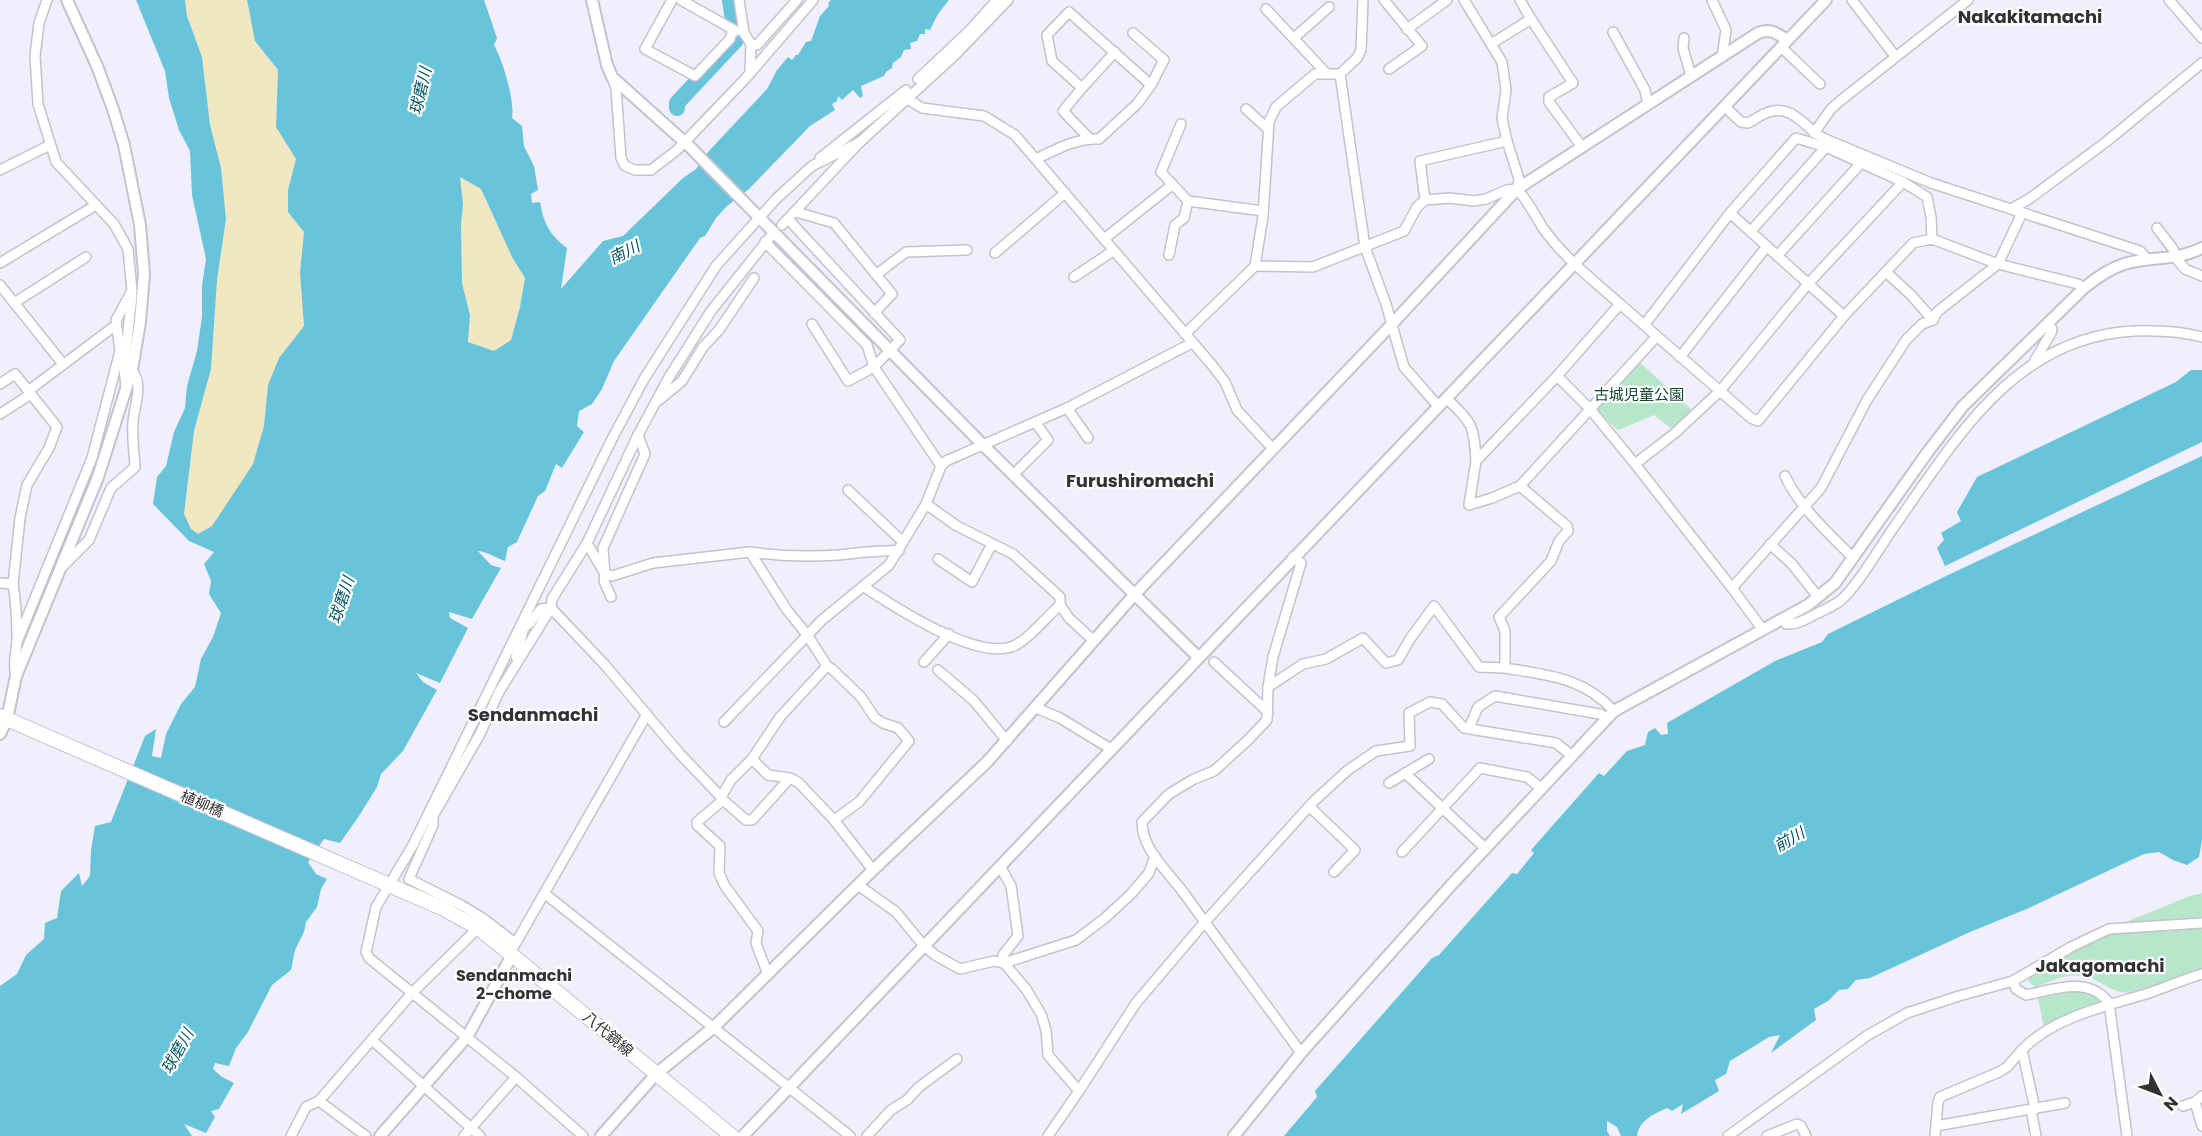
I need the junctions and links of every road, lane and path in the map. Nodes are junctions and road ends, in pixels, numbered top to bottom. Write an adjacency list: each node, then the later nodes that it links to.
1 (47, 0): 57 (street)
2 (67, 0): 126 (street)
3 (592, 0): 43 (street)
4 (672, 0): 25 (street)
5 (681, 0): 25 (street)
6 (739, 0): 25 (street)
7 (797, 0): 31 (street)
8 (813, 0): 39 (street)
9 (997, 0): 63 (street)
10 (1008, 0): 47 (street)
11 (1363, 0): 41 (street)
12 (1384, 0): 24 (street)
13 (1447, 0): 24 (street)
14 (1464, 0): 32 (street)
15 (1520, 0): 23 (street)
16 (1712, 0): 36 (street)
17 (1826, 0): 33 (street)
18 (1852, 0): 35 (street)
19 (1968, 0): 35 (street)
20 (2169, 0): 30 (street)
21 (1329, 8): 28 (street)
22 (1266, 9): 28 (street)
23 (1531, 19): 32 (street); 59 (street)
24 (1407, 29): 38 (street)
25 (737, 30): 31 (street)
26 (1613, 32): 48 (street)
27 (1133, 33): 45 (street)
28 (1294, 38): 40 (street)
29 (1684, 38): 42 (street)
30 (2202, 38)
31 (751, 44): 39 (street)
32 (1491, 44): 55 (street)
33 (1784, 44): 36 (street); 44 (street); 49 (street)
34 (1115, 52): 45 (street); 46 (street); 46 (street)
35 (1895, 56): 53 (street)
36 (1722, 57): 42 (street)
37 (2202, 63): 72 (street)
38 (1389, 69)
39 (750, 73): 58 (street)
40 (1327, 74): 41 (street); 52 (street)
41 (1340, 74): 83 (street)
42 (1691, 76): 48 (street)
43 (612, 77): 58 (street); 58 (street)
44 (1820, 84)
45 (1151, 85): 54 (street)
46 (1082, 88): 54 (street)
47 (906, 98): 56 (street); 61 (street)
48 (1648, 105): 59 (street)
49 (1725, 107): 53 (street); 94 (street)
50 (1246, 109): 52 (street)
51 (1180, 124): 66 (street)
52 (1268, 129): 73 (street)
53 (1814, 133): 72 (street)
54 (1089, 138): 61 (street)
55 (1507, 141): 67 (street); 69 (street)
56 (860, 142): 63 (street); 74 (street)
57 (50, 145): 64 (street); 71 (street)
58 (688, 145): 77 (street)
59 (1582, 147): 67 (street)
60 (1826, 147): 62 (street); 75 (street); 79 (street)
61 (1036, 159): 68 (street)
62 (1861, 163): 65 (street); 89 (street)
63 (812, 166): 77 (street)
64 (0, 170)
65 (1903, 182): 80 (street); 102 (street)
66 (1172, 185): 70 (street); 81 (street)
67 (1517, 189): 69 (street); 94 (street); 112 (street)
68 (1065, 193): 81 (street); 87 (street)
69 (1425, 200): 83 (street)
70 (1188, 201): 73 (street); 88 (street)
71 (96, 205): 93 (street); 105 (street)
72 (2011, 209): 76 (street)
73 (1263, 211): 96 (street)
74 (796, 212): 98 (street); 108 (street)
75 (1730, 213): 79 (street); 113 (street)
76 (2022, 213): 92 (street); 95 (street)
77 (759, 215): 121 (street); 171 (street)
78 (2157, 228): 91 (street)
79 (1751, 231): 82 (street)
80 (1932, 238): 95 (street); 97 (street)
81 (1104, 239): 86 (street)
82 (1767, 246): 89 (street); 122 (street)
83 (1365, 247): 96 (street); 112 (street)
84 (2202, 248): 91 (street)
85 (967, 250): 98 (street)
86 (1113, 251): 100 (street); 116 (street)
87 (995, 253)
88 (1169, 255)
89 (1777, 256): 102 (street)
90 (86, 257): 106 (street)
91 (2175, 257): 92 (street); 99 (street)
92 (2148, 260): 103 (street)
93 (0, 262)
94 (1574, 263): 107 (street); 131 (street)
95 (1998, 264): 103 (street); 110 (street)
96 (1256, 266): 116 (street)
97 (1886, 272): 109 (street); 110 (street)
98 (877, 274): 108 (street)
99 (2202, 276)
100 (1074, 277)
101 (754, 278): 132 (street)
102 (1807, 285): 109 (street); 129 (street)
103 (2084, 288): 114 (street)
104 (1, 289): 106 (street)
105 (132, 291): 115 (street); 126 (street)
106 (14, 303): 123 (street)
107 (1620, 304): 113 (street); 127 (street)
108 (874, 313): 121 (street)
109 (1844, 316): 129 (street)
110 (1933, 320): 149 (street)
111 (812, 324): 125 (street)
112 (1392, 324): 131 (street); 140 (street)
113 (1645, 324): 117 (street)
114 (2047, 324): 124 (street); 157 (street)
115 (116, 325): 120 (street); 123 (street)
116 (1185, 334): 119 (street)
117 (1657, 336): 122 (street); 134 (street)
118 (2202, 337): 124 (street)
119 (1192, 343): 133 (street); 140 (street)
120 (120, 351): 126 (street); 176 (street)
121 (890, 351): 125 (street); 139 (street)
122 (1680, 357): 129 (street)
123 (63, 364): 130 (street)
124 (2033, 364): 170 (street)
125 (874, 367): 132 (street); 143 (street)
126 (128, 369): 159 (street); 159 (street)
127 (1557, 376): 134 (street); 141 (street)
128 (0, 384): 130 (street)
129 (1720, 391): 142 (street)
130 (29, 393): 135 (street); 162 (street)
131 (1442, 402): 141 (street); 156 (street)
132 (655, 404): 137 (street)
133 (1067, 408): 136 (street); 138 (street)
134 (1590, 409): 142 (street); 146 (street)
135 (0, 414)
136 (1036, 423): 139 (street); 144 (street)
137 (638, 435): 150 (street); 153 (street)
138 (1088, 438)
139 (982, 444): 143 (street); 144 (street)
140 (1273, 449): 165 (street)
141 (1476, 461): 146 (street)
142 (1635, 464): 164 (street)
143 (941, 466): 148 (street)
144 (1014, 475): 165 (street)
145 (1785, 476): 149 (street)
146 (1520, 486): 181 (street)
147 (848, 490): 154 (street)
148 (926, 504): 151 (street); 154 (street)
149 (1804, 507): 152 (street); 157 (street)
150 (611, 534): 153 (street); 160 (street)
151 (993, 544): 158 (street); 168 (street)
152 (1770, 544): 164 (street); 167 (street)
153 (589, 546): 160 (street); 169 (street)
154 (901, 547): 155 (street); 163 (street)
155 (750, 552): 160 (street); 174 (street)
156 (1293, 557): 177 (street); 185 (street)
157 (1853, 558): 167 (street)
158 (938, 559)
159 (60, 570): 184 (street)
160 (605, 574): 166 (street)
161 (0, 583): 162 (street)
162 (13, 584): 176 (street)
163 (864, 587): 173 (street); 174 (street)
164 (1732, 588): 172 (street)
165 (1134, 595): 175 (street); 177 (street)
166 (611, 597)
167 (1818, 597): 170 (street)
168 (1060, 604): 173 (street); 175 (street)
169 (551, 608): 171 (street); 182 (street); 188 (street)
170 (1783, 619): 172 (street)
171 (520, 630): 182 (street); 212 (street)
172 (1763, 630): 189 (street)
173 (950, 634): 179 (street)
174 (808, 636): 180 (street); 190 (street)
175 (1094, 641): 186 (street)
176 (17, 642): 184 (street)
177 (1198, 657): 194 (street)
178 (1214, 662): 187 (street)
179 (924, 663)
180 (827, 666): 196 (street); 205 (street)
181 (1505, 668): 185 (street); 189 (street)
182 (512, 670): 219 (street)
183 (939, 670): 193 (street)
184 (16, 676): 191 (street)
185 (1269, 687): 187 (street)
186 (1036, 708): 193 (street); 194 (street)
187 (1268, 712): 208 (street)
188 (647, 714): 202 (street); 214 (street)
189 (1611, 714): 192 (street); 195 (street)
190 (724, 722)
191 (4, 725): 212 (main road, 植柳橋)
192 (1469, 728): 195 (street); 203 (street)
193 (1007, 741): 210 (street)
194 (1111, 749): 209 (street)
195 (1572, 756): 201 (street)
196 (752, 759): 199 (street); 202 (street)
197 (1429, 759): 198 (street)
198 (1405, 773): 200 (street); 204 (street)
199 (790, 778): 202 (street); 205 (street)
200 (1389, 783)
201 (1542, 789): 204 (street); 206 (street)
202 (722, 799): 222 (street)
203 (1310, 807): 211 (street); 215 (street)
204 (1443, 810): 206 (street); 207 (street)
205 (834, 820): 210 (street)
206 (1486, 849): 230 (street)
207 (1402, 852)
208 (1155, 856): 215 (street); 220 (street)
209 (1000, 866): 218 (street); 220 (street)
210 (873, 870): 213 (street)
211 (1334, 872)
212 (388, 884): 217 (main road, 八代鏡線); 224 (street)
213 (858, 885): 218 (street); 222 (street)
214 (544, 893): 219 (street); 226 (street)
215 (1204, 923): 230 (street); 236 (street)
216 (2202, 923): 223 (street)
217 (478, 928): 219 (main road, 八代鏡線); 224 (street)
218 (924, 946): 220 (street); 235 (street)
219 (514, 949): 227 (street); 232 (main road, 八代鏡線)
220 (1004, 963): 236 (street)
221 (2202, 974): 225 (street)
222 (768, 975): 226 (street)
223 (2013, 981): 225 (street); 258 (street)
224 (412, 993): 227 (street); 228 (street)
225 (2109, 1003): 229 (street); 262 (street)
226 (714, 1027): 232 (street); 235 (street)
227 (467, 1037): 233 (street); 234 (street)
228 (372, 1040): 234 (street); 238 (street)
229 (2022, 1050): 241 (street); 244 (street)
230 (1301, 1053): 257 (street)
231 (957, 1059): 255 (street)
232 (656, 1074): 251 (street); 252 (main road, 八代鏡線)
233 (516, 1077): 243 (street); 250 (street)
234 (424, 1086): 243 (street); 247 (street)
235 (789, 1088): 253 (street); 254 (street)
236 (1079, 1091): 256 (street)
237 (2199, 1099): 240 (street); 242 (street)
238 (319, 1101): 245 (street); 246 (street)
239 (2065, 1103): 241 (street)
240 (2183, 1106)
241 (2033, 1109): 244 (street); 261 (street)
242 (2202, 1126)
243 (471, 1128): 248 (street); 249 (street)
244 (1935, 1131)
245 (291, 1136)
246 (366, 1136)
247 (380, 1136)
248 (464, 1136)
249 (480, 1136)
250 (583, 1136)
251 (602, 1136)
252 (732, 1136)
253 (742, 1136)
254 (850, 1136)
255 (867, 1136)
256 (1048, 1136)
257 (1234, 1136)
258 (1728, 1136)
259 (1767, 1136): 260 (street)
260 (1806, 1136)
261 (2036, 1136)
262 (2127, 1136)

